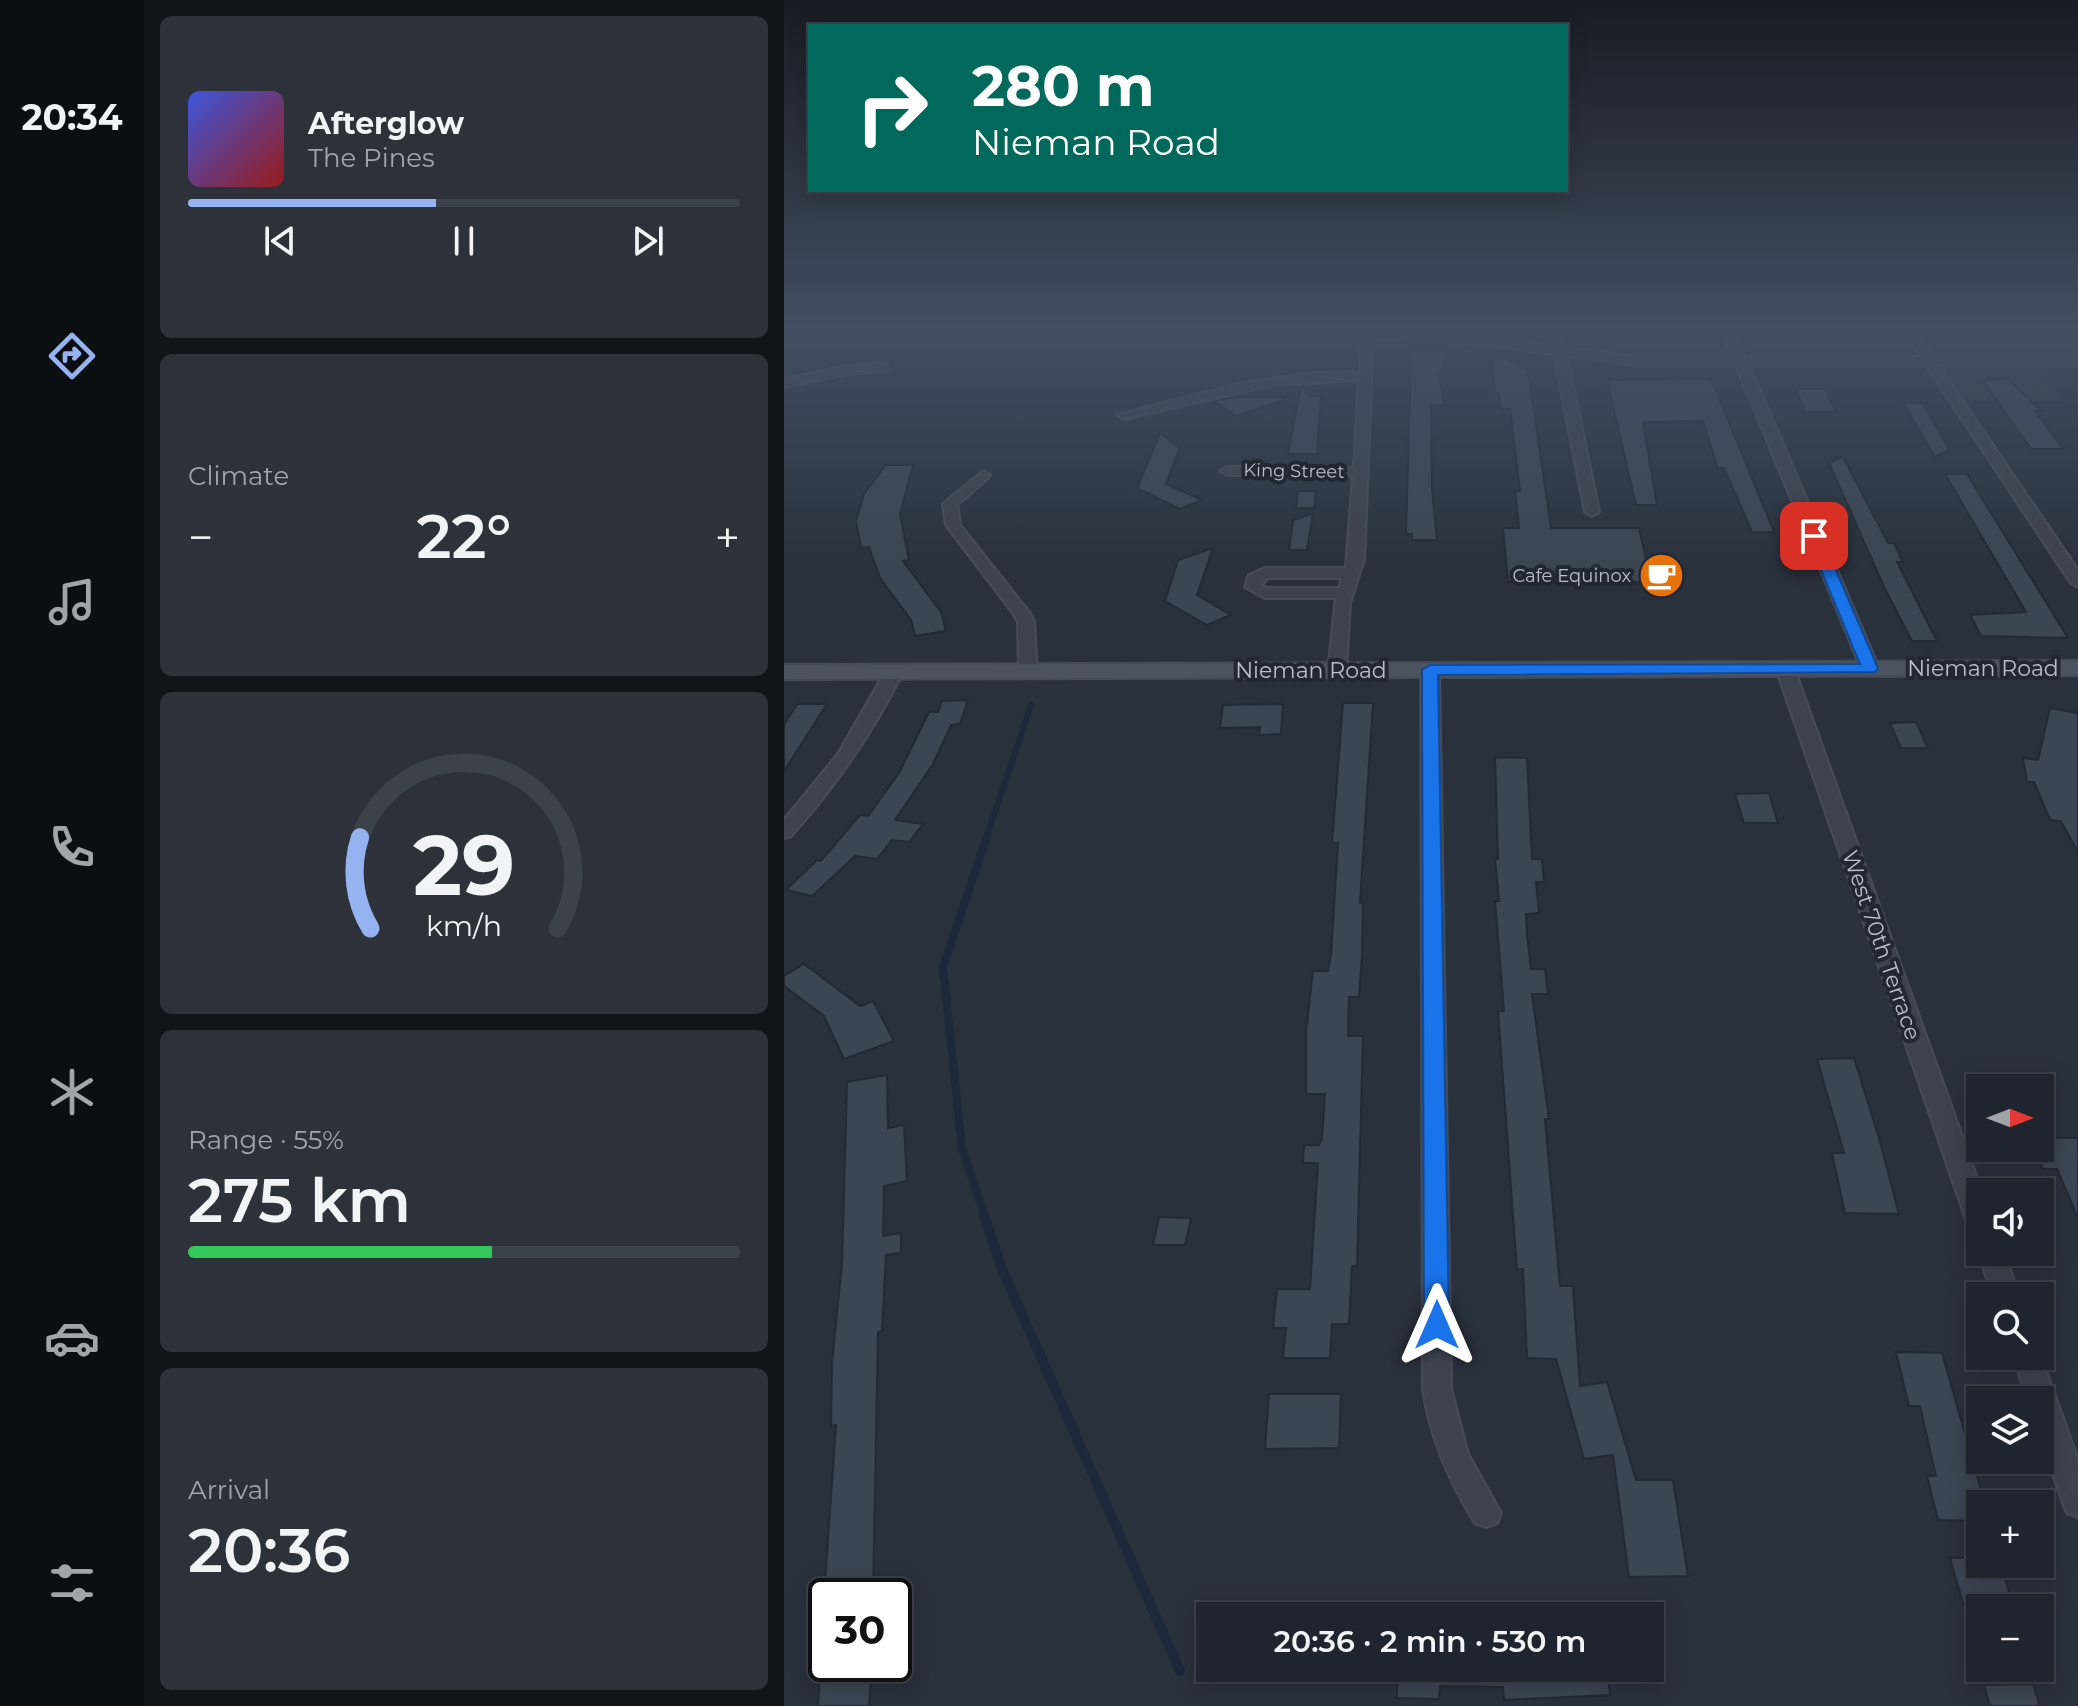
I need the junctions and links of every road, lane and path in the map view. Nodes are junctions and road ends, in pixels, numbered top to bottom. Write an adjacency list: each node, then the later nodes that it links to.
1 (1153, 408): 6 (street)
2 (1364, 408): 8 (street)
3 (1571, 408): 10 (street)
4 (1760, 408): 15 (street)
5 (1961, 408): 12 (street)
6 (1124, 415)
7 (1227, 471): 8 (street, King Street)
8 (1361, 472): 11 (street)
9 (983, 475): 19 (street)
10 (1592, 512)
11 (1351, 573): 13 (street); 13 (street)
12 (2078, 582)
13 (1345, 593): 17 (street)
14 (1785, 668): 15 (main road, Nieman Road); 18 (main road, Nieman Road); 23 (street, West 70th Terrace)
15 (1870, 668): 16 (main road, Nieman Road)
16 (2078, 668)
17 (1337, 670): 18 (main road, Nieman Road); 19 (main road, Nieman Road)
18 (1430, 670): 26 (street)
19 (1028, 671): 21 (main road, Nieman Road)
20 (784, 672): 21 (main road, Nieman Road)
21 (894, 672): 22 (street)
22 (784, 832)
23 (1966, 1182)
24 (2032, 1370): 25 (street)
25 (2078, 1503)
26 (1486, 1513)

